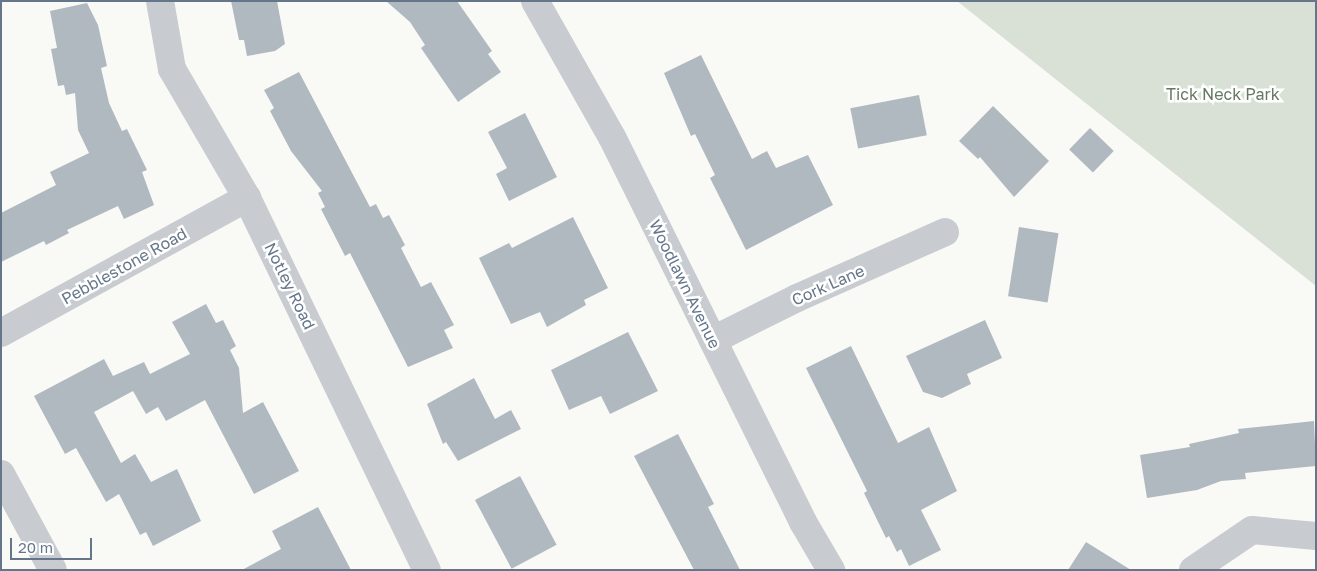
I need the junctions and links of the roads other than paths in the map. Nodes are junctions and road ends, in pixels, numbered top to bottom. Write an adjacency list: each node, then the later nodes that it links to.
1 (160, 1): 3 (street, Notley Road)
2 (535, 1): 6 (street, Woodlawn Avenue)
3 (248, 198): 5 (street, Pebblestone Road); 10 (street, Notley Road)
4 (945, 232): 6 (street, Cork Lane)
5 (1, 333)
6 (713, 340): 11 (street, Woodlawn Avenue)
7 (1, 474): 9 (street)
8 (1316, 536): 12 (street)
9 (53, 570)
10 (427, 570)
11 (831, 570)
12 (1193, 570)

